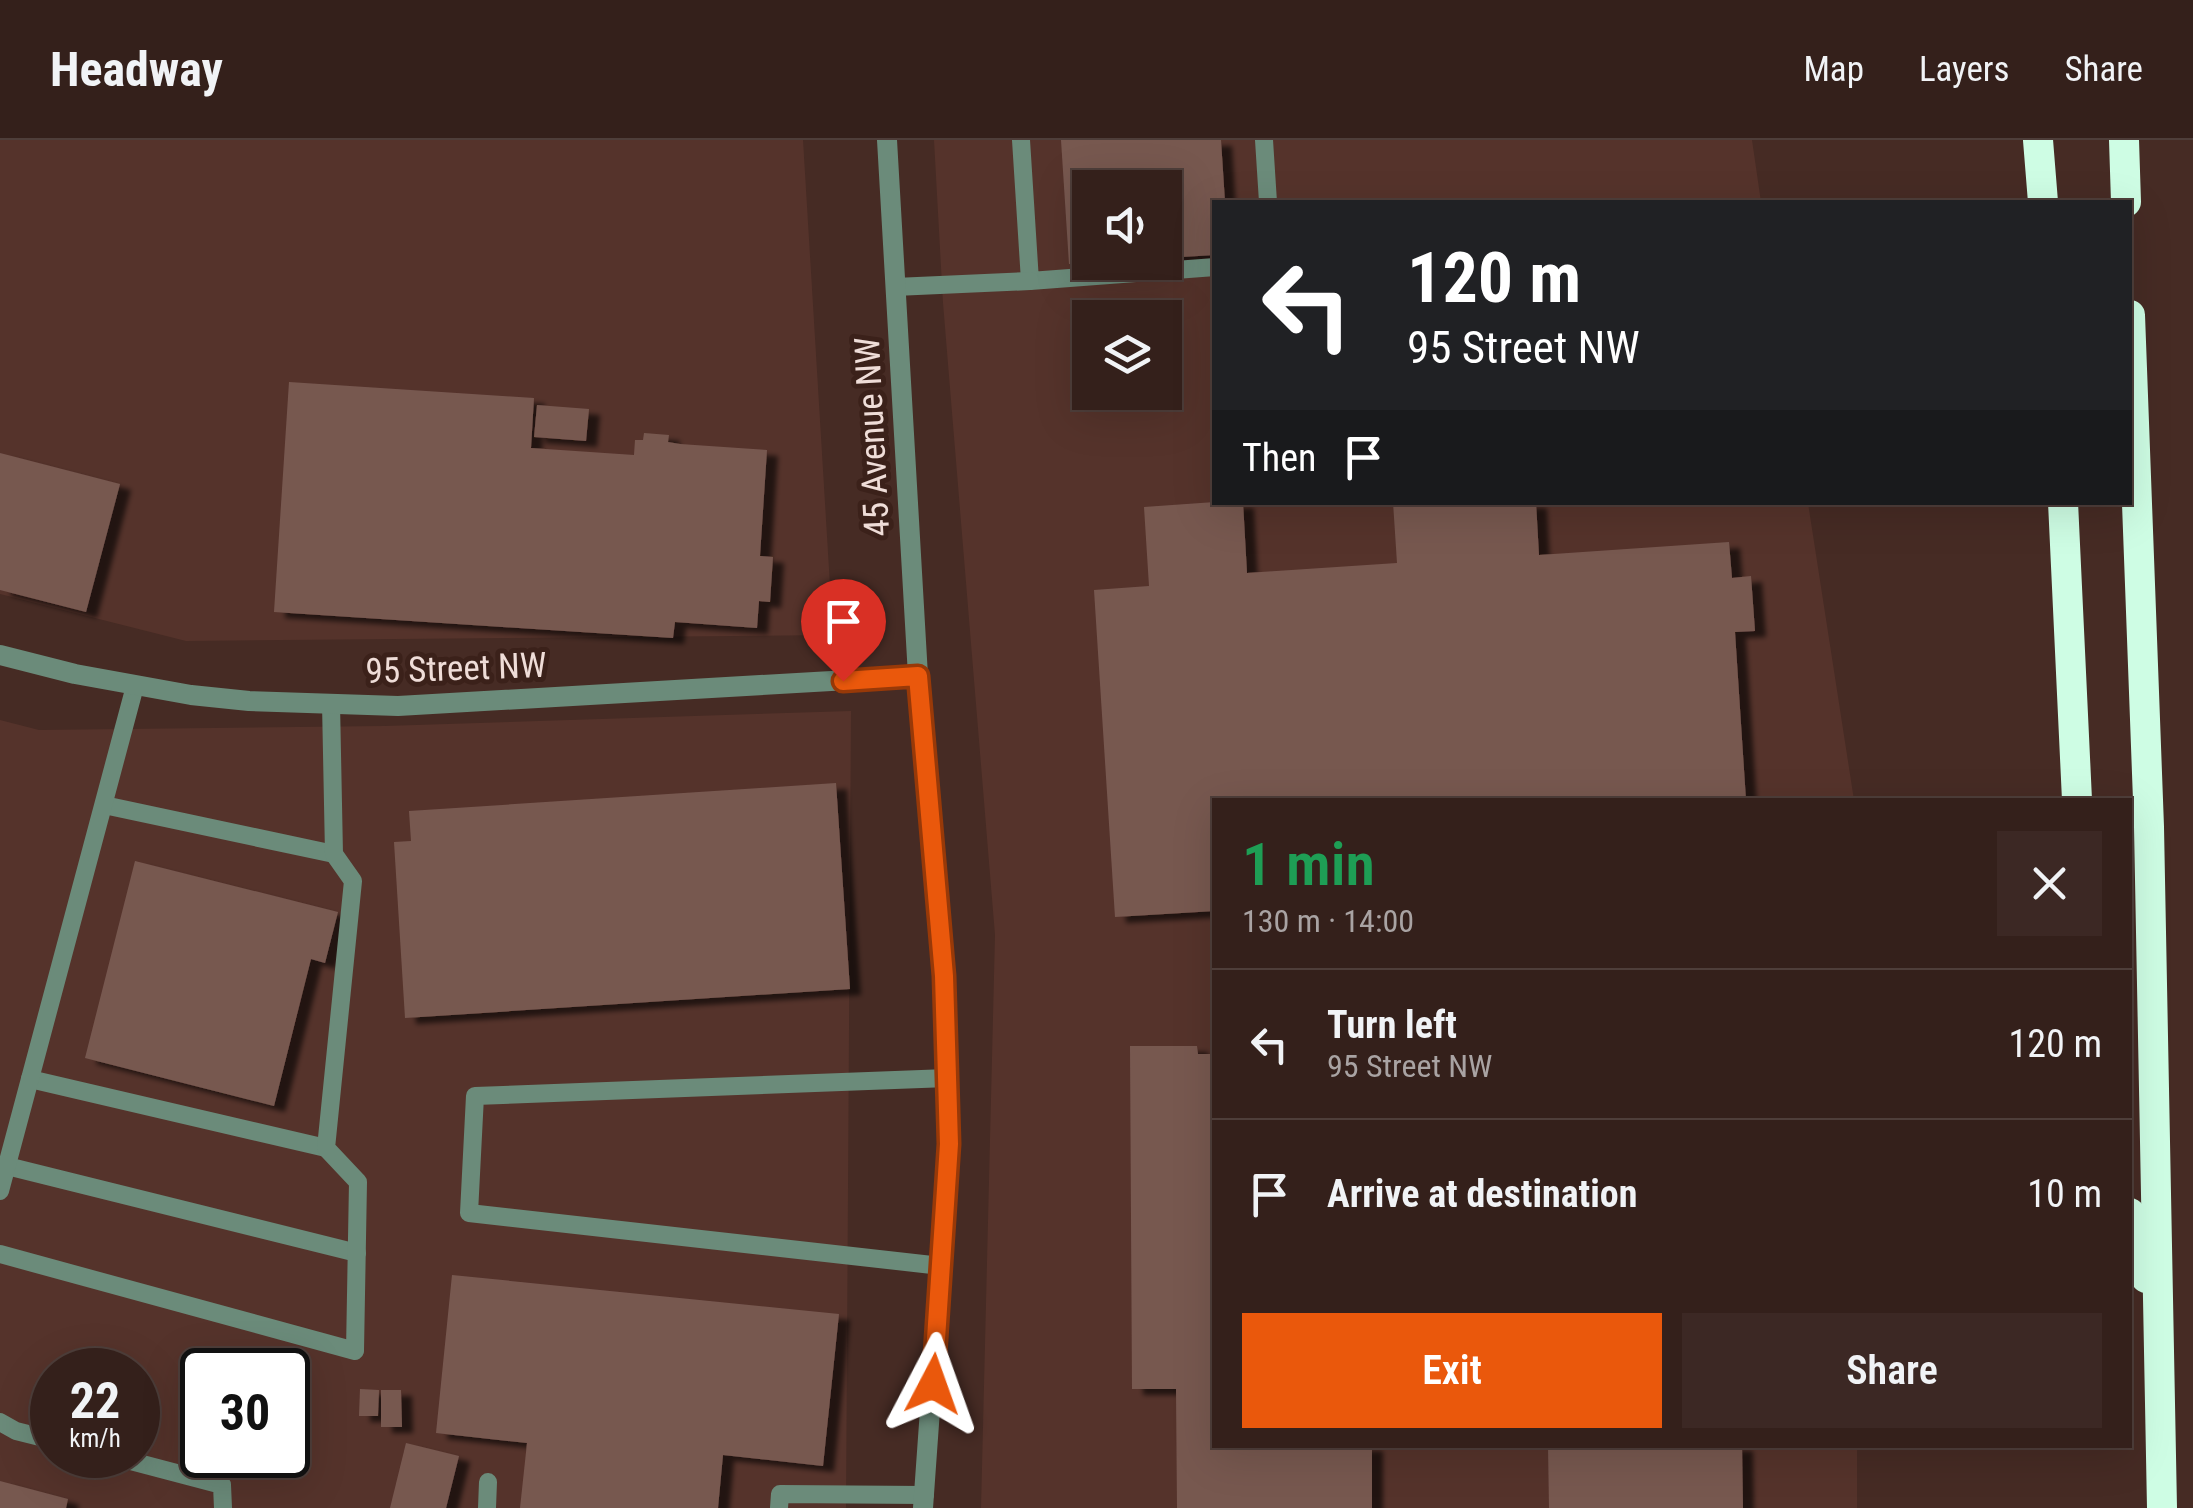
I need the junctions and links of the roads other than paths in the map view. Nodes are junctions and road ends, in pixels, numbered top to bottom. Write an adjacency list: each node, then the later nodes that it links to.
1 (886, 140): 11 (street, 45 Avenue NW)
2 (1021, 140): 10 (lane)
3 (1264, 140): 6 (lane)
4 (2038, 140): 7 (highway)
5 (2124, 140): 8 (highway)
6 (1268, 200)
7 (2043, 200)
8 (2126, 200)
9 (1212, 267): 10 (lane)
10 (1030, 281): 11 (lane)
11 (895, 287): 15 (street, 45 Avenue NW)
12 (2132, 368): 30 (highway)
13 (2063, 505): 18 (highway)
14 (0, 655): 16 (street, 95 Street NW)
15 (918, 676): 17 (street, 95 Street NW); 21 (street, 45 Avenue NW)
16 (136, 686): 17 (street, 95 Street NW); 19 (lane)
17 (331, 703): 20 (lane)
18 (2077, 798)
19 (104, 805): 20 (lane); 22 (lane)
20 (334, 854): 23 (lane)
21 (948, 1078): 29 (street, 45 Avenue NW); 29 (lane)
22 (30, 1080): 23 (lane); 24 (lane)
23 (326, 1148): 27 (lane)
24 (6, 1166): 25 (lane); 27 (lane)
25 (0, 1190)
26 (2132, 1221): 30 (highway)
27 (356, 1253): 28 (lane)
28 (0, 1254)
29 (941, 1266): 35 (street, 45 Avenue NW)
30 (2160, 1330): 39 (highway)
31 (0, 1422): 32 (lane)
32 (30, 1434)
33 (160, 1469): 36 (lane)
34 (488, 1482): 37 (lane)
35 (924, 1501): 38 (lane)
36 (224, 1508)
37 (487, 1508)
38 (779, 1508)
39 (2162, 1508)

